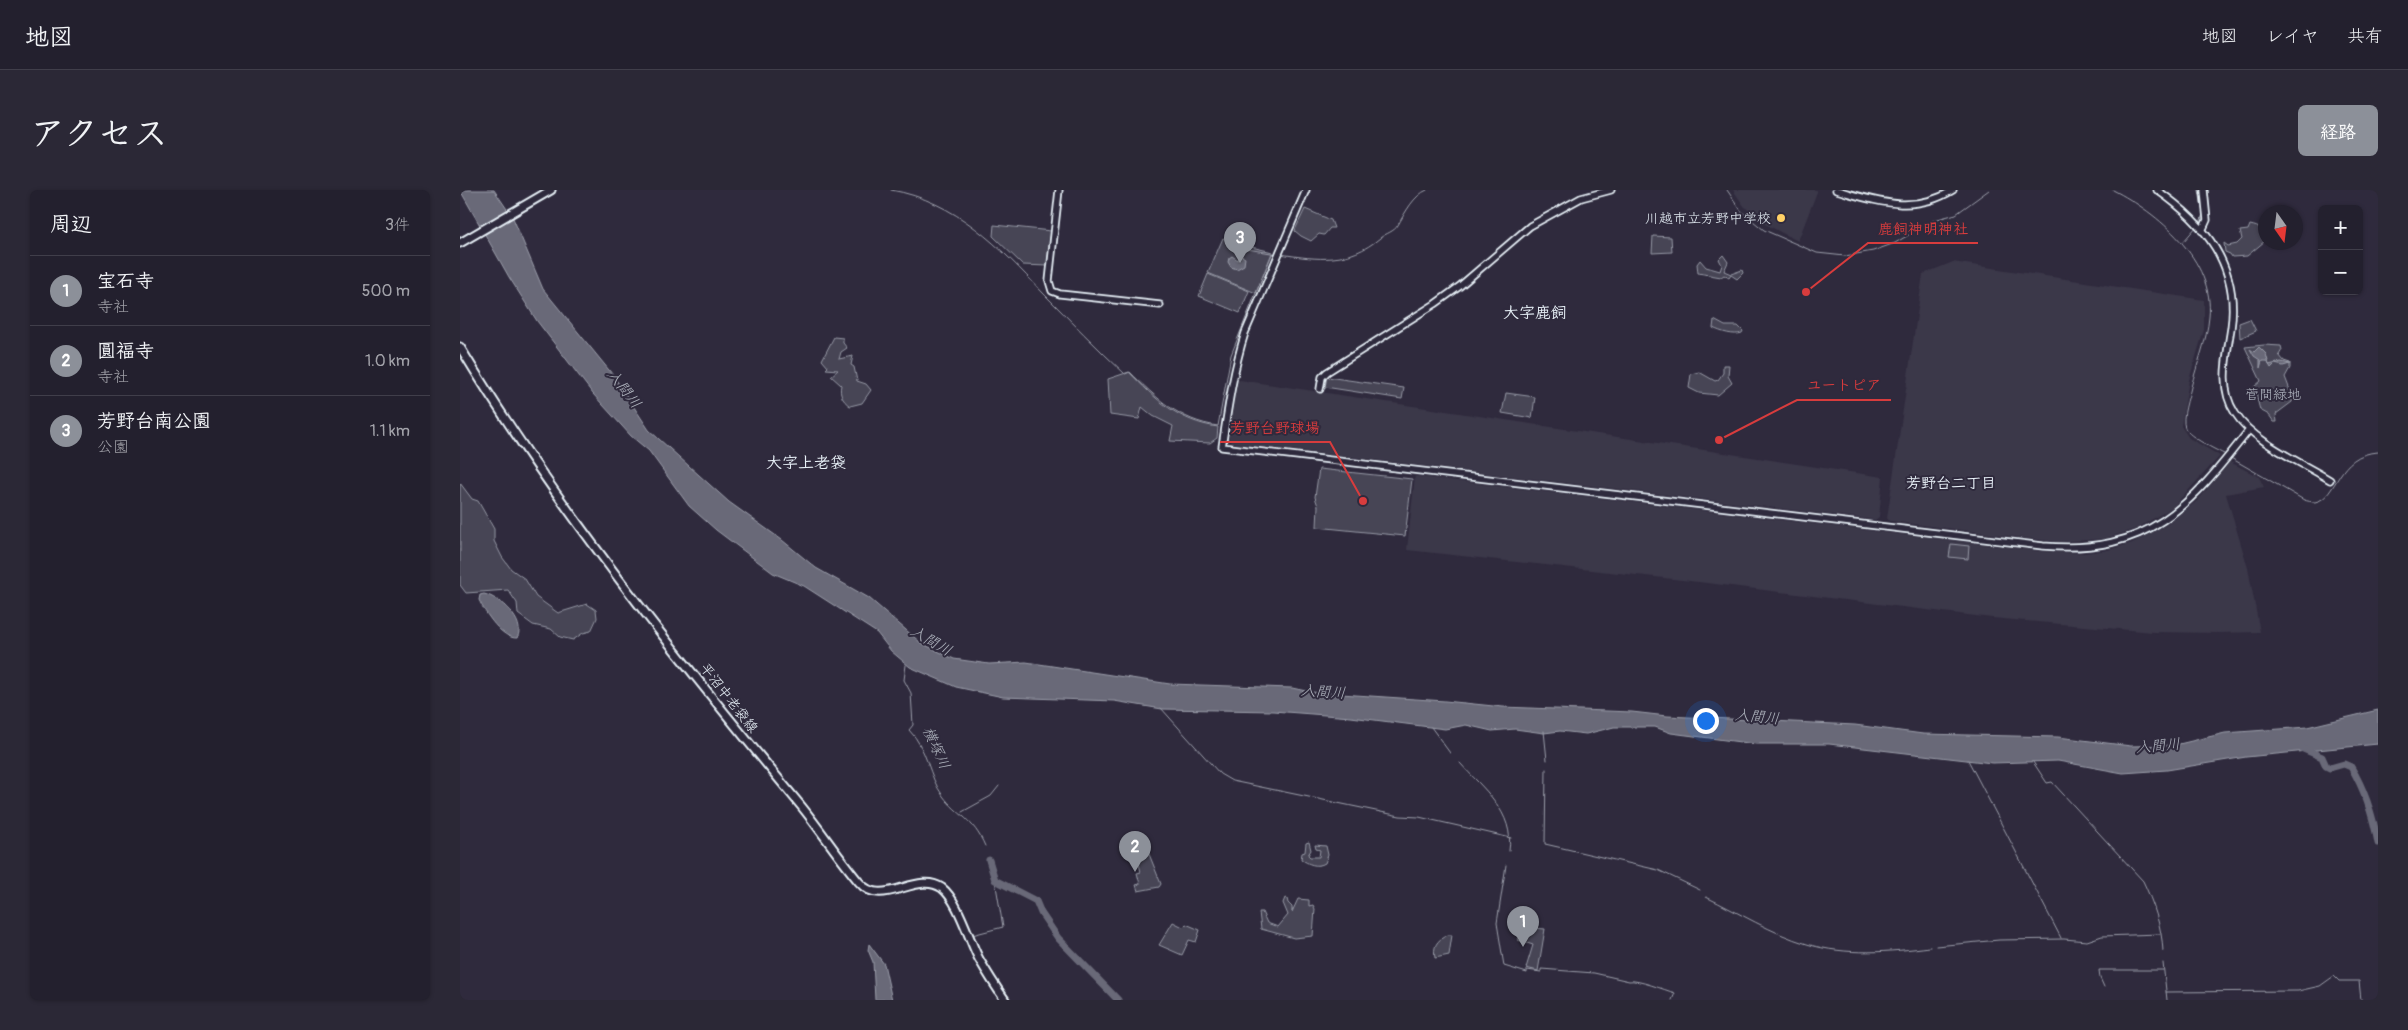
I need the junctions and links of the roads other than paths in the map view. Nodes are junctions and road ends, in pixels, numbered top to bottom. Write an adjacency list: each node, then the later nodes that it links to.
1 (551, 190): 10 (main road)
2 (1059, 190): 11 (street)
3 (1306, 190): 14 (street)
4 (1611, 190): 13 (street)
5 (1836, 190): 6 (street)
6 (1954, 190)
7 (2157, 190): 9 (street)
8 (2204, 190): 9 (street)
9 (2202, 231): 14 (street)
10 (460, 243)
11 (1160, 305)
12 (460, 347): 16 (main road, 平沼中老袋線)
13 (1320, 389)
14 (2249, 430): 15 (street)
15 (2330, 480)
16 (1005, 1000)

